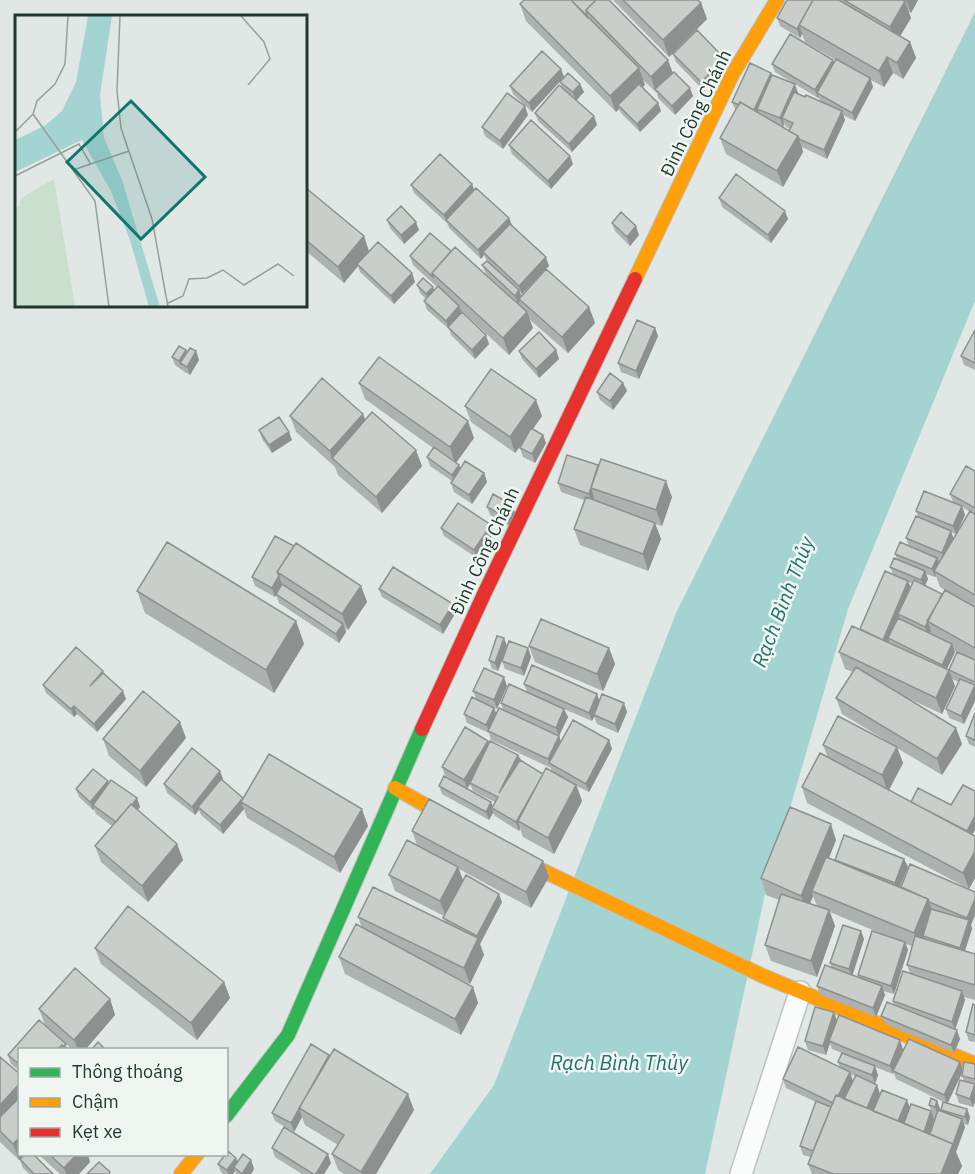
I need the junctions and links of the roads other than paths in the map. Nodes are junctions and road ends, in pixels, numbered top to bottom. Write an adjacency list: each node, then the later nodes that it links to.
1 (777, 0): 2 (street, Đinh Công Chánh)
2 (395, 788): 3 (street); 7 (street, Đinh Công Chánh)
3 (473, 832)
4 (492, 843): 5 (street)
5 (800, 992): 6 (street); 10 (lane)
6 (975, 1064)
7 (228, 1113)
8 (196, 1156): 9 (street)
9 (181, 1174)
10 (741, 1174)

